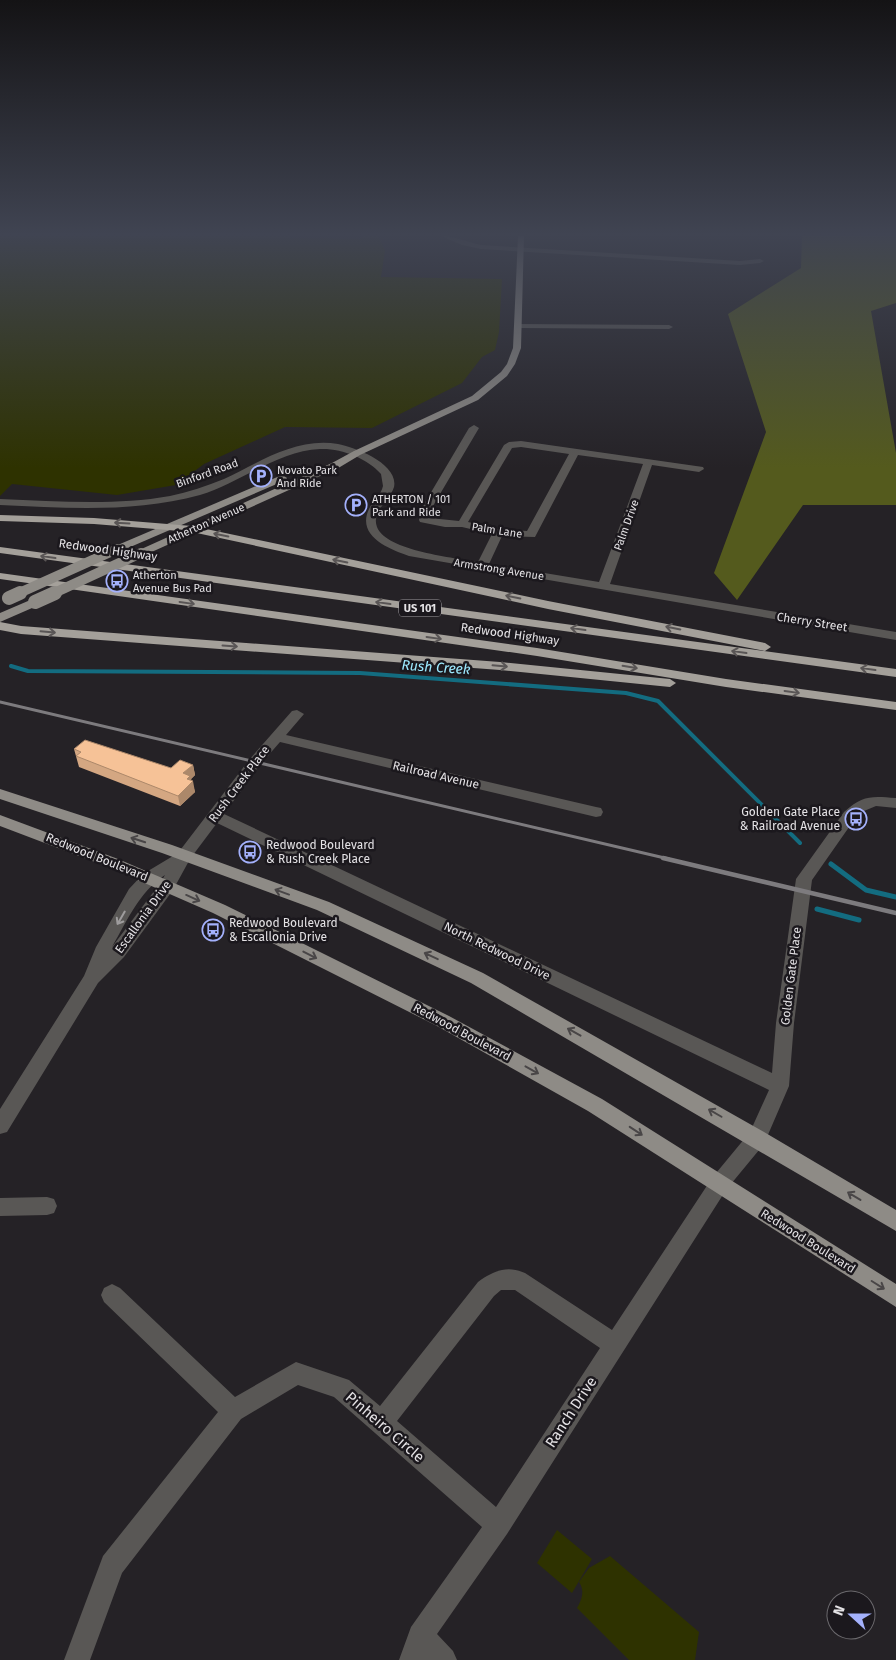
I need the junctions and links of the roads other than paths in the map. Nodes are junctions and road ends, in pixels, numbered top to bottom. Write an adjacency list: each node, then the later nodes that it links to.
1 (519, 313): 2 (main road, Atherton Avenue)
2 (519, 326): 3 (street); 6 (main road, Atherton Avenue)
3 (669, 327)
4 (474, 428): 11 (street)
5 (575, 452): 7 (street); 11 (street, Palm Lane); 14 (street, Palm Lane)
6 (357, 453): 9 (street, Binford Road); 12 (main road, Atherton Avenue); 13 (main road, Atherton Avenue); 16 (street, Armstrong Avenue)
7 (648, 463): 8 (street); 18 (street, Palm Drive)
8 (699, 469)
9 (0, 502)
10 (0, 518): 12 (highway, one-way to 10)
11 (462, 524): 14 (street, Palm Lane)
12 (171, 526): 13 (highway); 19 (main road, Atherton Avenue, bridge)
13 (192, 529): 21 (main road, Atherton Avenue, bridge); 24 (highway, one-way to 13)
14 (498, 532): 16 (street)
15 (0, 550): 24 (highway, Redwood Highway / US 101, one-way to 15)
16 (482, 566): 18 (street, Armstrong Avenue)
17 (0, 576): 26 (highway, Redwood Highway / US 101, one-way to 26)
18 (604, 586): 20 (street, Armstrong Avenue)
19 (4, 600)
20 (728, 608): 23 (street, Cherry Street)
21 (0, 618)
22 (0, 626): 26 (highway, one-way to 26)
23 (896, 636)
24 (840, 665): 25 (highway, Redwood Highway / US 101, one-way to 24)
25 (896, 673)
26 (726, 683): 27 (highway, Redwood Highway / US 101, one-way to 27)
27 (896, 706)
28 (297, 714): 29 (street, Rush Creek Place)
29 (276, 737): 32 (street, Railroad Avenue); 33 (street, Rush Creek Place)
30 (0, 794): 35 (main road, Redwood Boulevard, one-way to 30)
31 (896, 803): 39 (street, Golden Gate Place)
32 (596, 812)
33 (215, 816): 35 (street, Rush Creek Place); 39 (street, North Redwood Drive)
34 (0, 820): 36 (main road, Redwood Boulevard)
35 (184, 856): 36 (street, Escallonia Drive); 37 (street, Escallonia Drive); 41 (main road, Redwood Boulevard, one-way to 35)
36 (149, 878): 37 (main road, Redwood Boulevard); 38 (street, Escallonia Drive, one-way to 38)
37 (168, 886): 38 (street, Escallonia Drive); 42 (main road, Redwood Boulevard, one-way to 42)
38 (92, 978): 40 (street, Escallonia Drive)
39 (780, 1086): 41 (street, Golden Gate Place)
40 (0, 1126)
41 (758, 1138): 42 (street, Golden Gate Place); 45 (main road, Redwood Boulevard, one-way to 41)
42 (719, 1184): 47 (main road, Redwood Boulevard, one-way to 47); 48 (street, Ranch Drive)
43 (47, 1206): 44 (street)
44 (0, 1207)
45 (896, 1221)
46 (112, 1295): 49 (street)
47 (896, 1296)
48 (615, 1345): 50 (street); 51 (street, Ranch Drive)
49 (233, 1411): 50 (street, Pinheiro Circle); 53 (street, Pinheiro Circle)
50 (381, 1423): 51 (street, Pinheiro Circle)
51 (498, 1525): 52 (street, Ranch Drive)
52 (416, 1648): 54 (street, Ranch Drive)
53 (77, 1660)
54 (444, 1660)

